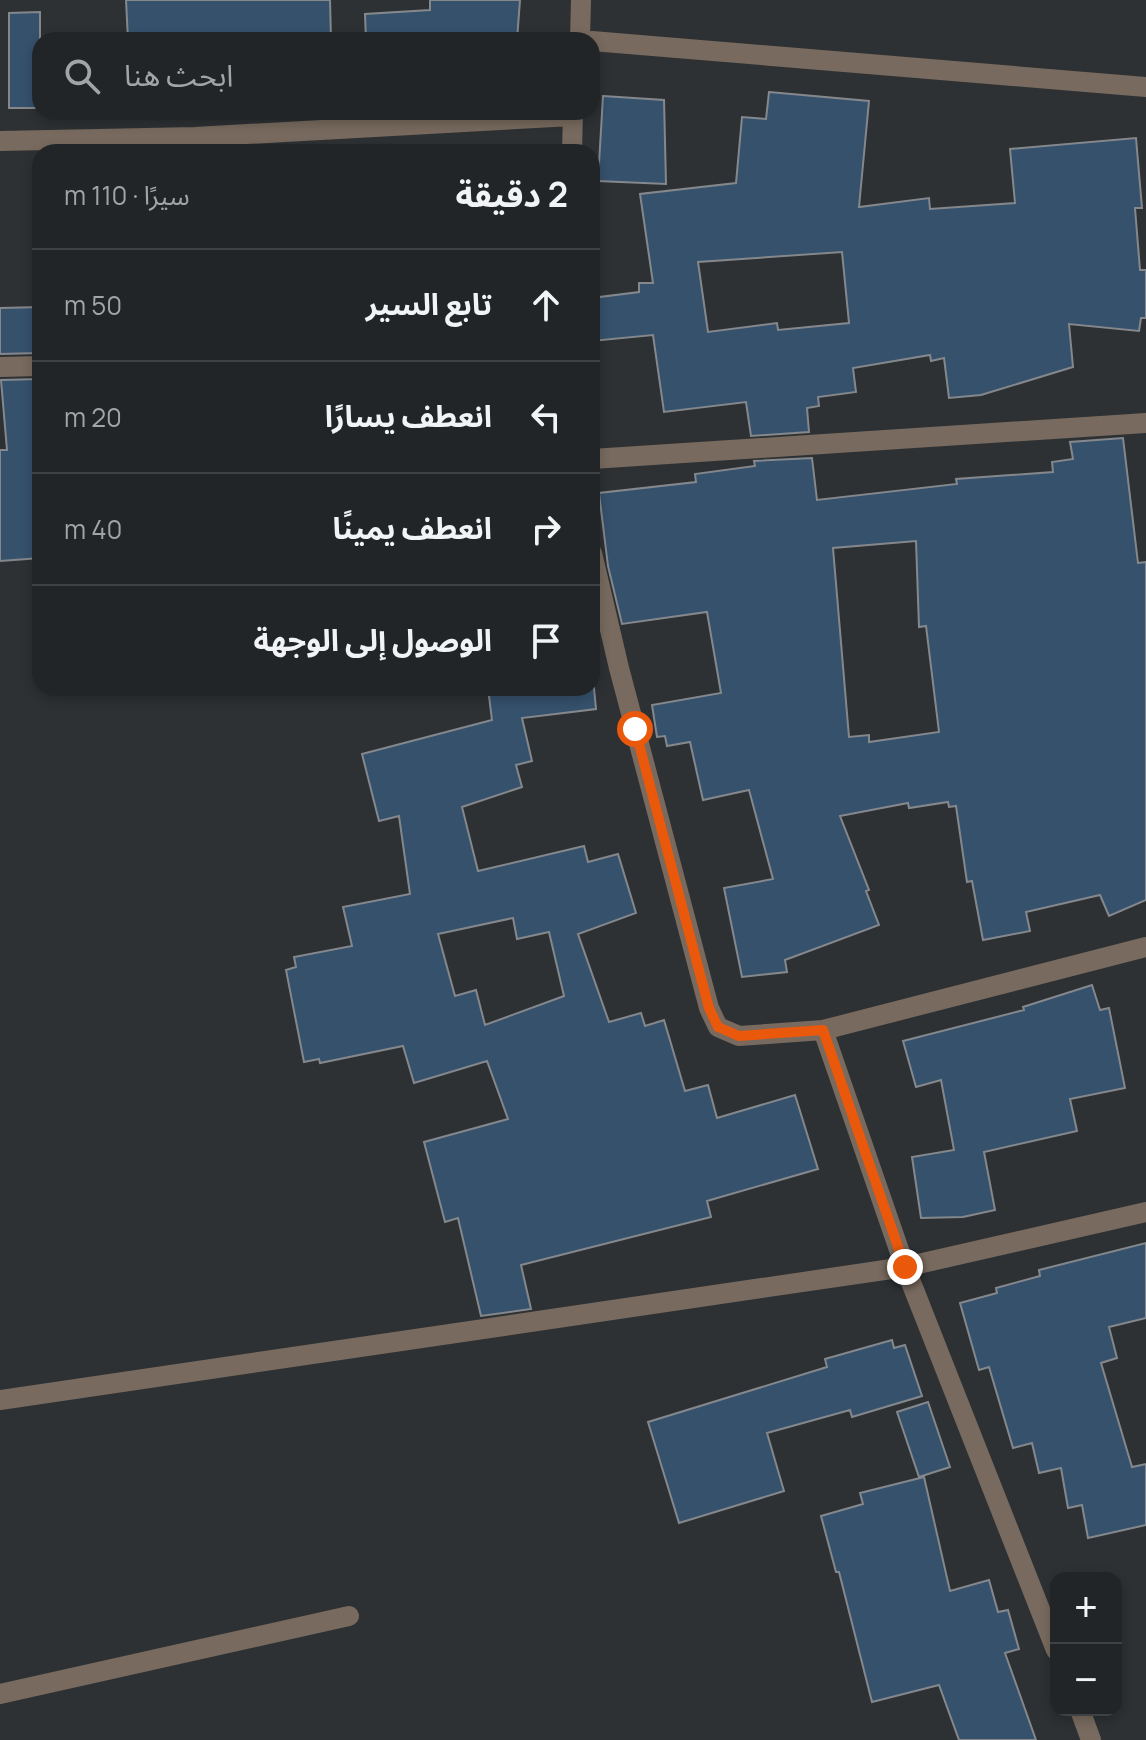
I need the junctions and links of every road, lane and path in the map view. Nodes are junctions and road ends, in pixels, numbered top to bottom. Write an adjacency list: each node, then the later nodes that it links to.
1 (581, 0): 2 (street)
2 (580, 32)
3 (600, 42): 4 (street)
4 (1146, 87)
5 (496, 120): 8 (street)
6 (572, 120): 9 (street)
7 (0, 141): 8 (street)
8 (194, 144)
9 (572, 144)
10 (32, 366): 11 (street)
11 (0, 367)
12 (1146, 423): 13 (street)
13 (600, 458)
14 (600, 587): 16 (street)
15 (1146, 947): 16 (street)
16 (823, 1030): 18 (street)
17 (1146, 1212): 18 (street)
18 (905, 1267): 19 (street); 21 (street)
19 (0, 1400)
20 (349, 1616): 22 (street)
21 (1054, 1644)
22 (0, 1694)
23 (1082, 1716): 24 (street)
24 (1091, 1740)

